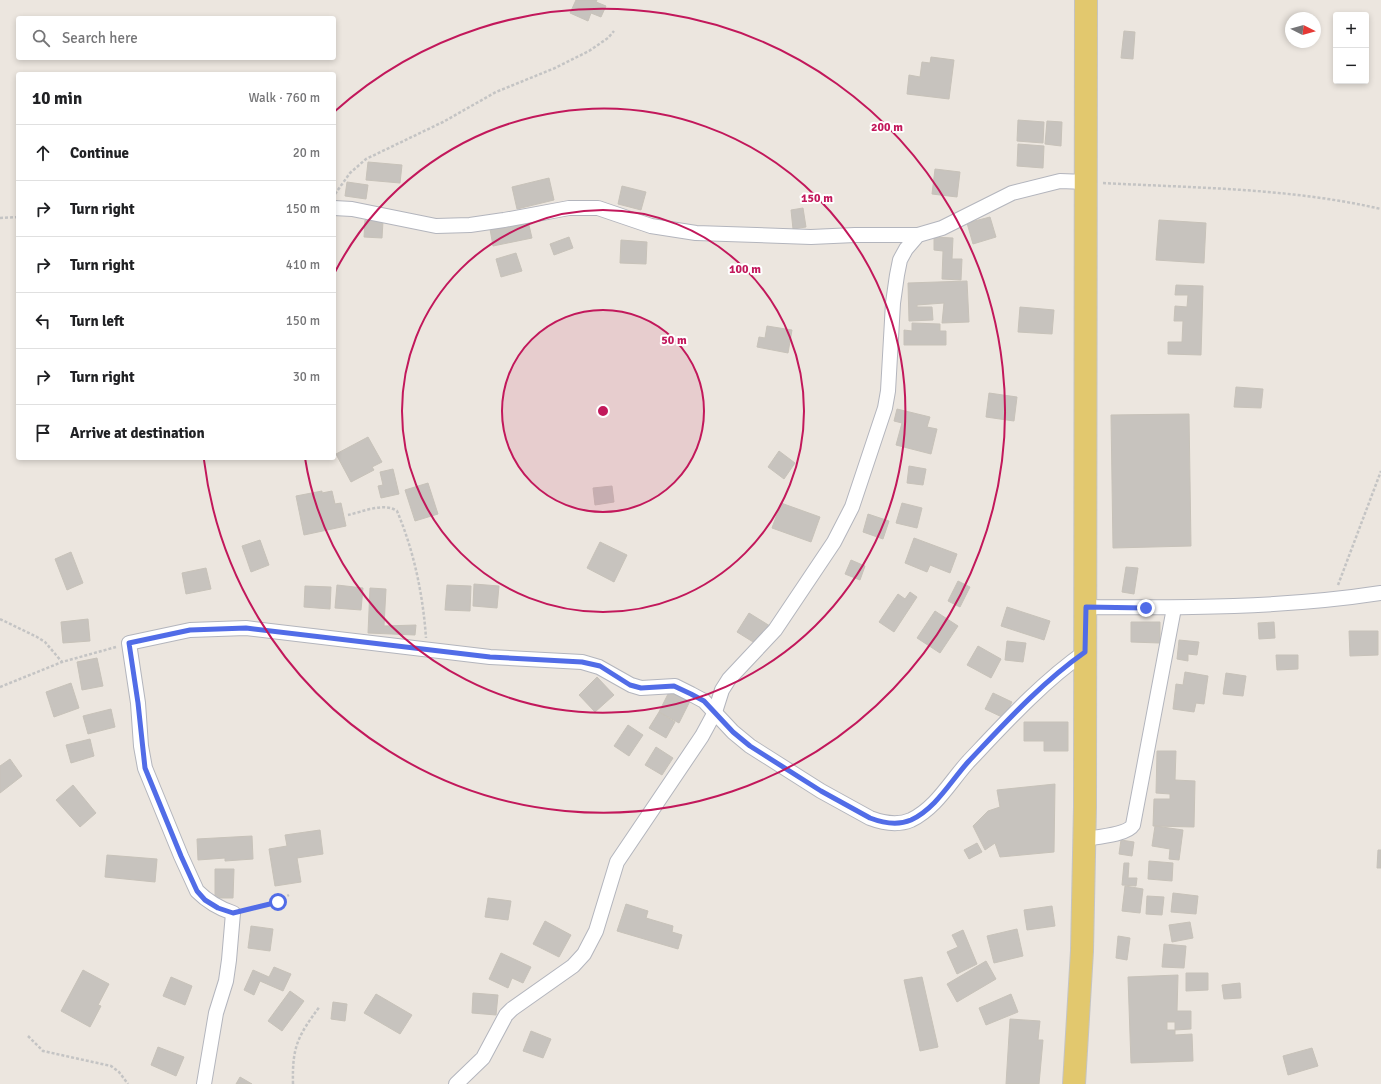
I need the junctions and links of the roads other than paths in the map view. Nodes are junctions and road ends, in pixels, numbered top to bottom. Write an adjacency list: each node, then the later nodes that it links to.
1 (1086, 0): 2 (main road)
2 (1086, 182): 4 (street); 6 (main road)
3 (336, 208): 4 (street)
4 (918, 235): 9 (street)
5 (1381, 592): 7 (street)
6 (1086, 607): 7 (street); 8 (main road)
7 (1174, 608): 10 (street)
8 (1085, 652): 9 (street); 10 (main road)
9 (715, 712): 11 (street); 12 (street)
10 (1084, 839): 13 (main road)
11 (204, 1084)
12 (456, 1084)
13 (1074, 1084)

